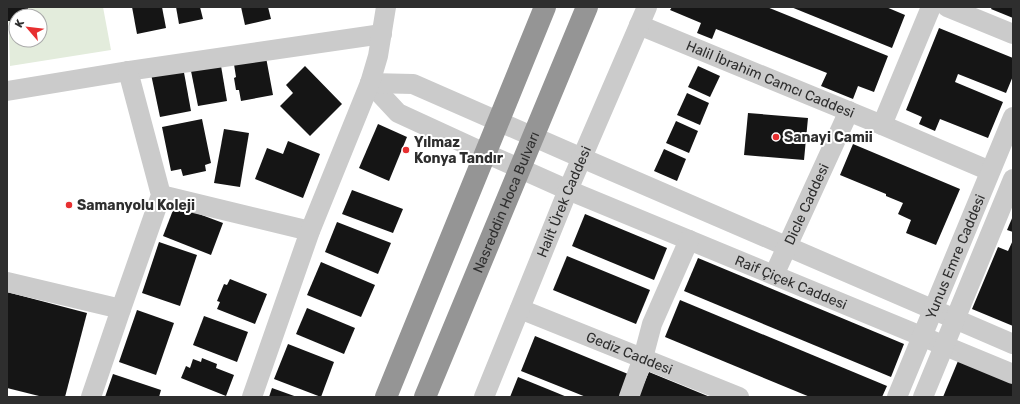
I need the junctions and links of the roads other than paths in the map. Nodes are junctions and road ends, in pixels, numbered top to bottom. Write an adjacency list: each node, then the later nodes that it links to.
1 (386, 7): 8 (street)
2 (545, 7): 15 (highway)
3 (587, 7): 17 (highway, Nasreddin Hoca Bulvarı)
4 (647, 7): 7 (street, Halit Ürek Caddesi)
5 (931, 7): 16 (street)
6 (947, 7): 9 (street)
7 (640, 25): 13 (street, Halil İbrahim Camcı Caddesi); 19 (street, Halit Ürek Caddesi)
8 (382, 34): 10 (street); 11 (street)
9 (1013, 34)
10 (128, 71): 12 (street); 24 (street)
11 (370, 83): 15 (street); 18 (street, Raif Çiçek Caddesi); 25 (street)
12 (7, 92)
13 (849, 111): 16 (street, Halil İbrahim Camcı Caddesi); 27 (street, Dicle Caddesi)
14 (1013, 117): 21 (street, Yunus Emre Caddesi)
15 (499, 122): 17 (street); 18 (highway)
16 (882, 125): 21 (street, Halil İbrahim Camcı Caddesi)
17 (533, 137): 19 (street); 20 (highway, Nasreddin Hoca Bulvarı)
18 (485, 153): 20 (street, Raif Çiçek Caddesi); 41 (highway)
19 (582, 158): 23 (street, Halit Ürek Caddesi); 27 (street)
20 (520, 168): 23 (street, Raif Çiçek Caddesi); 42 (highway, Nasreddin Hoca Bulvarı)
21 (990, 171): 32 (street, Yunus Emre Caddesi)
22 (1013, 179): 33 (street, Yunus Emre Caddesi)
23 (568, 190): 26 (street, Raif Çiçek Caddesi); 30 (street, Halit Ürek Caddesi)
24 (161, 195): 25 (street); 31 (street)
25 (310, 231): 40 (street)
26 (689, 240): 28 (street, Raif Çiçek Caddesi); 37 (street)
27 (787, 247): 28 (street, Dicle Caddesi); 32 (street)
28 (774, 276): 34 (street, Raif Çiçek Caddesi)
29 (7, 282): 31 (street)
30 (520, 308): 37 (street, Gediz Caddesi); 43 (street, Halit Ürek Caddesi)
31 (120, 309): 39 (street)
32 (933, 310): 33 (street); 34 (street, Yunus Emre Caddesi)
33 (955, 319): 35 (street); 36 (street, Yunus Emre Caddesi)
34 (922, 337): 36 (street, Raif Çiçek Caddesi); 46 (street, Yunus Emre Caddesi)
35 (1013, 344)
36 (944, 346): 38 (street, Raif Çiçek Caddesi); 47 (street, Yunus Emre Caddesi)
37 (643, 358): 44 (street); 45 (street, Gediz Caddesi)
38 (1013, 374)
39 (92, 397)
40 (252, 397)
41 (386, 397)
42 (425, 397)
43 (484, 397)
44 (628, 397)
45 (739, 397)
46 (897, 397)
47 (923, 397)

